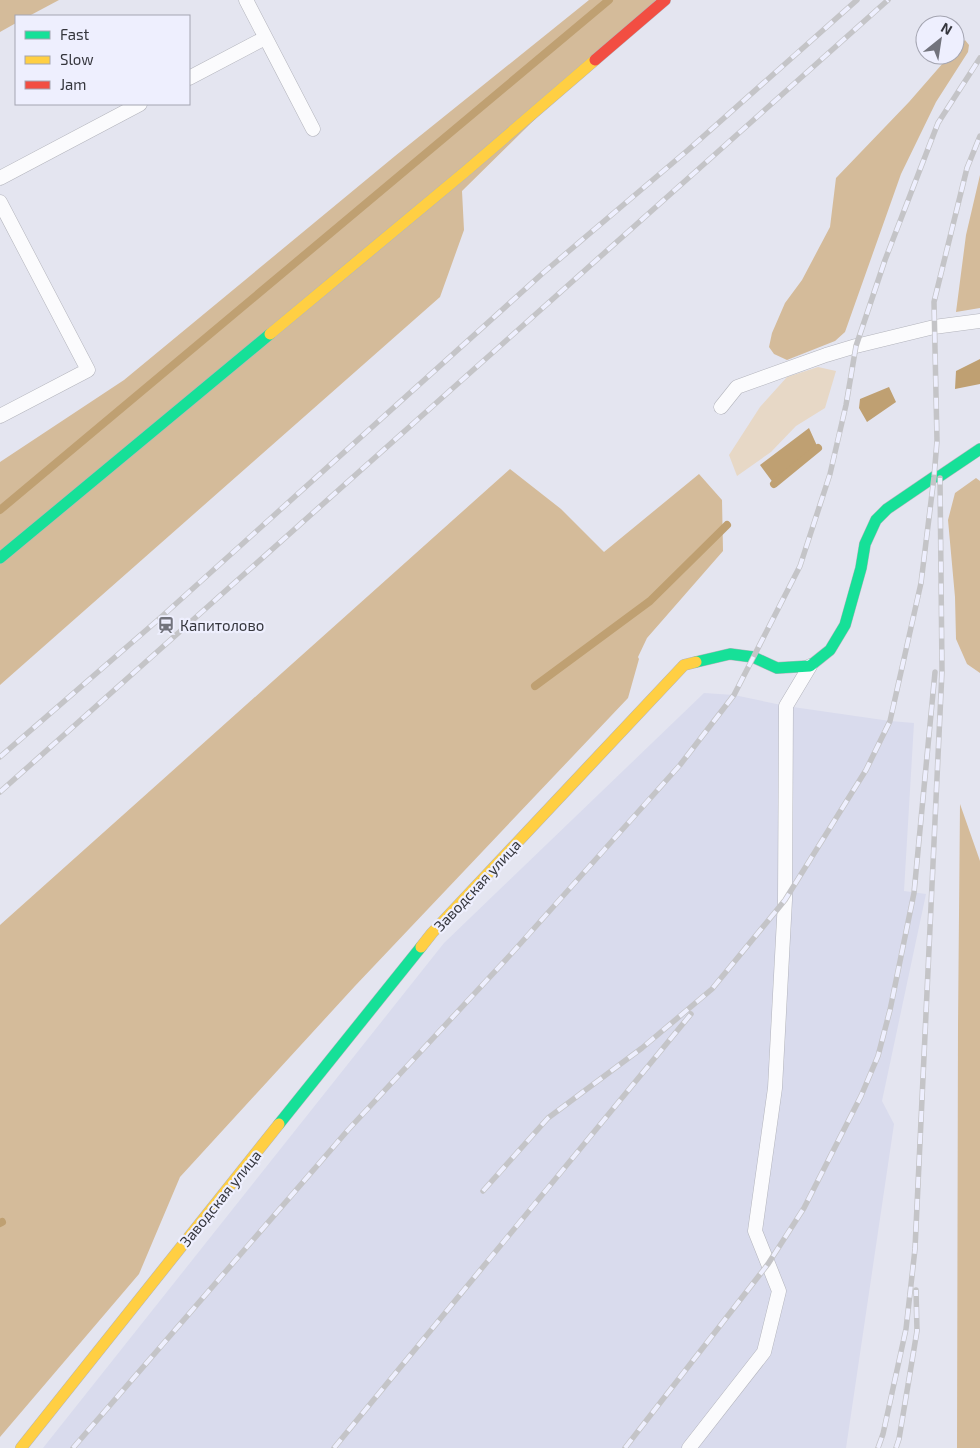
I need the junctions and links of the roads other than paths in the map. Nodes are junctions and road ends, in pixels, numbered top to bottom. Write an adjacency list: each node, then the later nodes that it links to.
1 (246, 0): 3 (lane)
2 (665, 0): 13 (street)
3 (265, 38): 4 (lane); 6 (lane)
4 (190, 77)
5 (138, 105): 7 (lane)
6 (313, 129)
7 (0, 178)
8 (0, 202): 11 (lane)
9 (980, 322): 10 (lane)
10 (721, 407)
11 (0, 416)
12 (980, 449): 14 (street)
13 (0, 558)
14 (810, 666): 15 (street, Заводская улица); 16 (lane)
15 (22, 1448)
16 (689, 1448)

